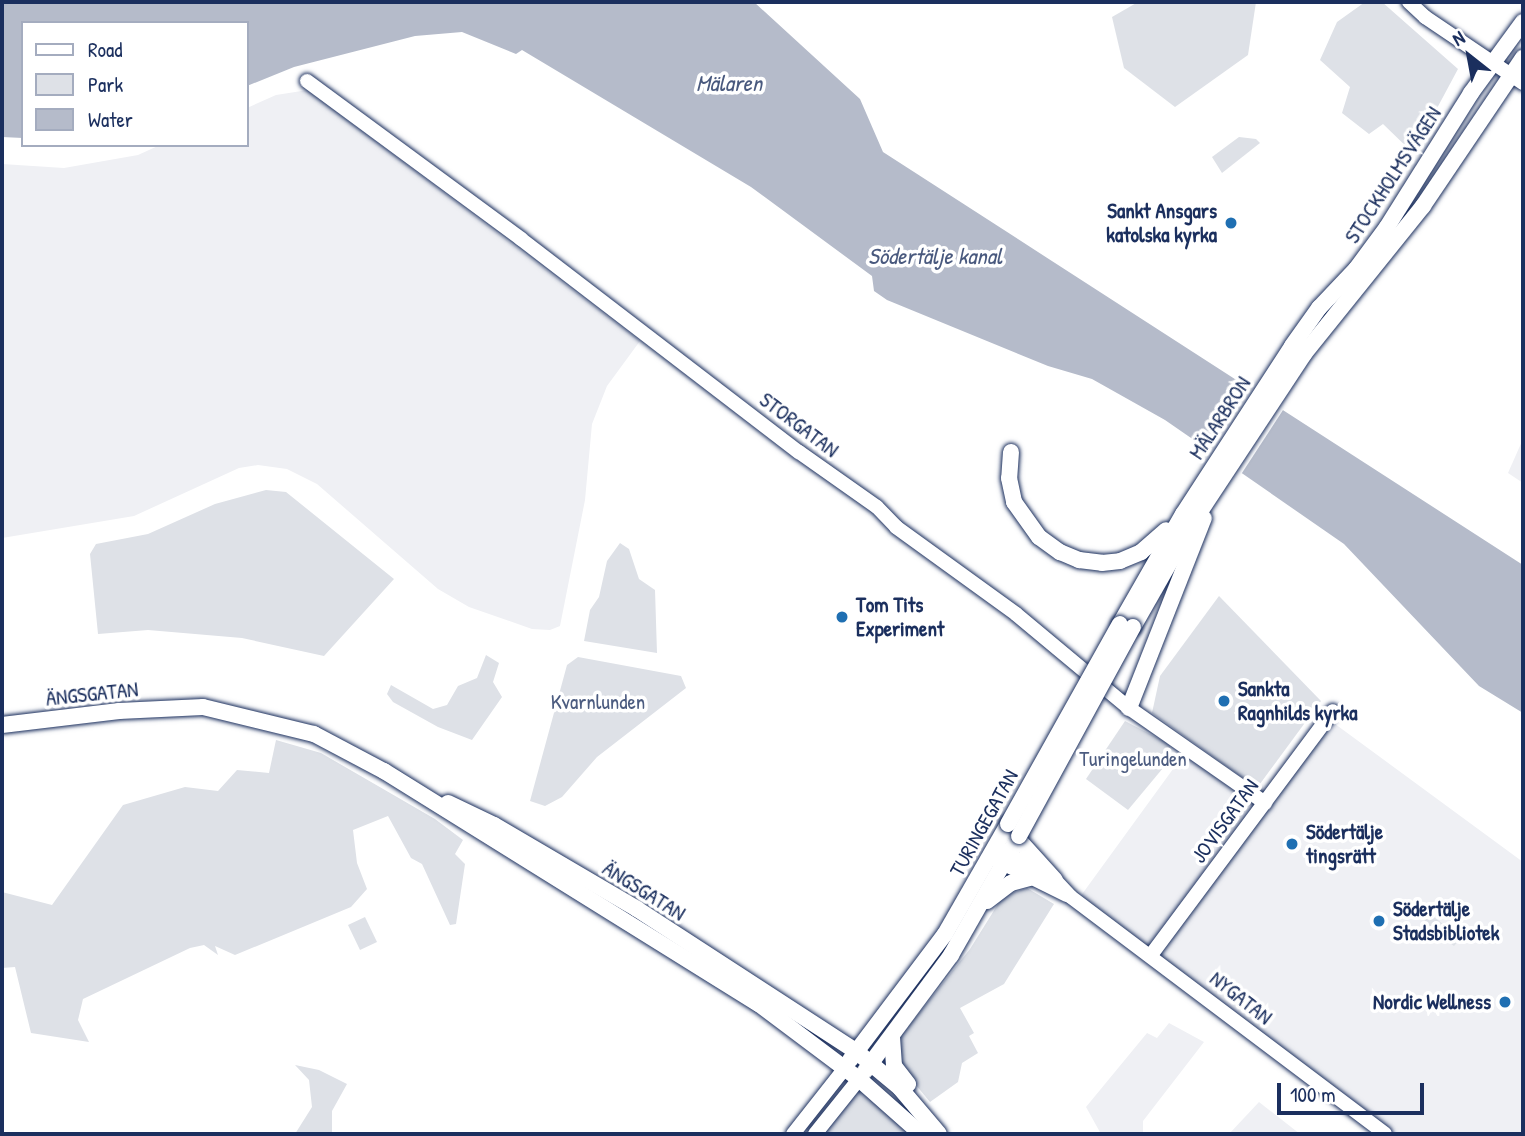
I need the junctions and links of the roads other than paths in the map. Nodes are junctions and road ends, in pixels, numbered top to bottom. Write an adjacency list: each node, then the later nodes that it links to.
1 (1409, 2): 4 (street)
2 (1523, 22): 4 (main road, STOCKHOLMSVÄGEN)
3 (1523, 58): 5 (main road, STOCKHOLMSVÄGEN)
4 (1492, 62): 5 (street); 7 (main road, STOCKHOLMSVÄGEN)
5 (1517, 79): 7 (main road, STOCKHOLMSVÄGEN)
6 (307, 81): 10 (street, STORGATAN)
7 (1298, 350): 9 (main road, MÄLARBRON); 9 (main road, MÄLARBRON)
8 (1011, 452): 9 (main road)
9 (1193, 520): 10 (main road); 15 (main road, TURINGEGATAN, bridge)
10 (1129, 708): 14 (street, STORGATAN)
11 (1333, 711): 14 (street, JOVISGATAN)
12 (2, 724): 13 (main road, ÄNGSGATAN)
13 (383, 771): 22 (main road, ÄNGSGATAN); 24 (main road, ÄNGSGATAN)
14 (1265, 803): 20 (street, JOVISGATAN)
15 (1006, 846): 16 (street, NYGATAN); 17 (main road); 19 (main road, TURINGEGATAN); 22 (main road, TURINGEGATAN)
16 (1030, 878): 18 (street, NYGATAN); 19 (main road)
17 (1055, 880): 18 (street, NYGATAN)
18 (1071, 897): 20 (street, NYGATAN)
19 (981, 907): 21 (main road, TURINGEGATAN)
20 (1151, 955): 30 (street, NYGATAN)
21 (892, 1037): 23 (main road, TURINGEGATAN); 26 (main road)
22 (857, 1052): 23 (main road, ÄNGSGATAN); 24 (main road, TURINGEGATAN)
23 (872, 1063): 25 (main road, TURINGEGATAN); 26 (main road, ÄNGSGATAN)
24 (845, 1068): 25 (main road, ÄNGSGATAN); 27 (street, TURINGEGATAN)
25 (859, 1079): 26 (main road, ÄNGSGATAN); 28 (street, TURINGEGATAN)
26 (924, 1127): 29 (main road)
27 (793, 1134)
28 (815, 1134)
29 (939, 1134)
30 (1385, 1134)

